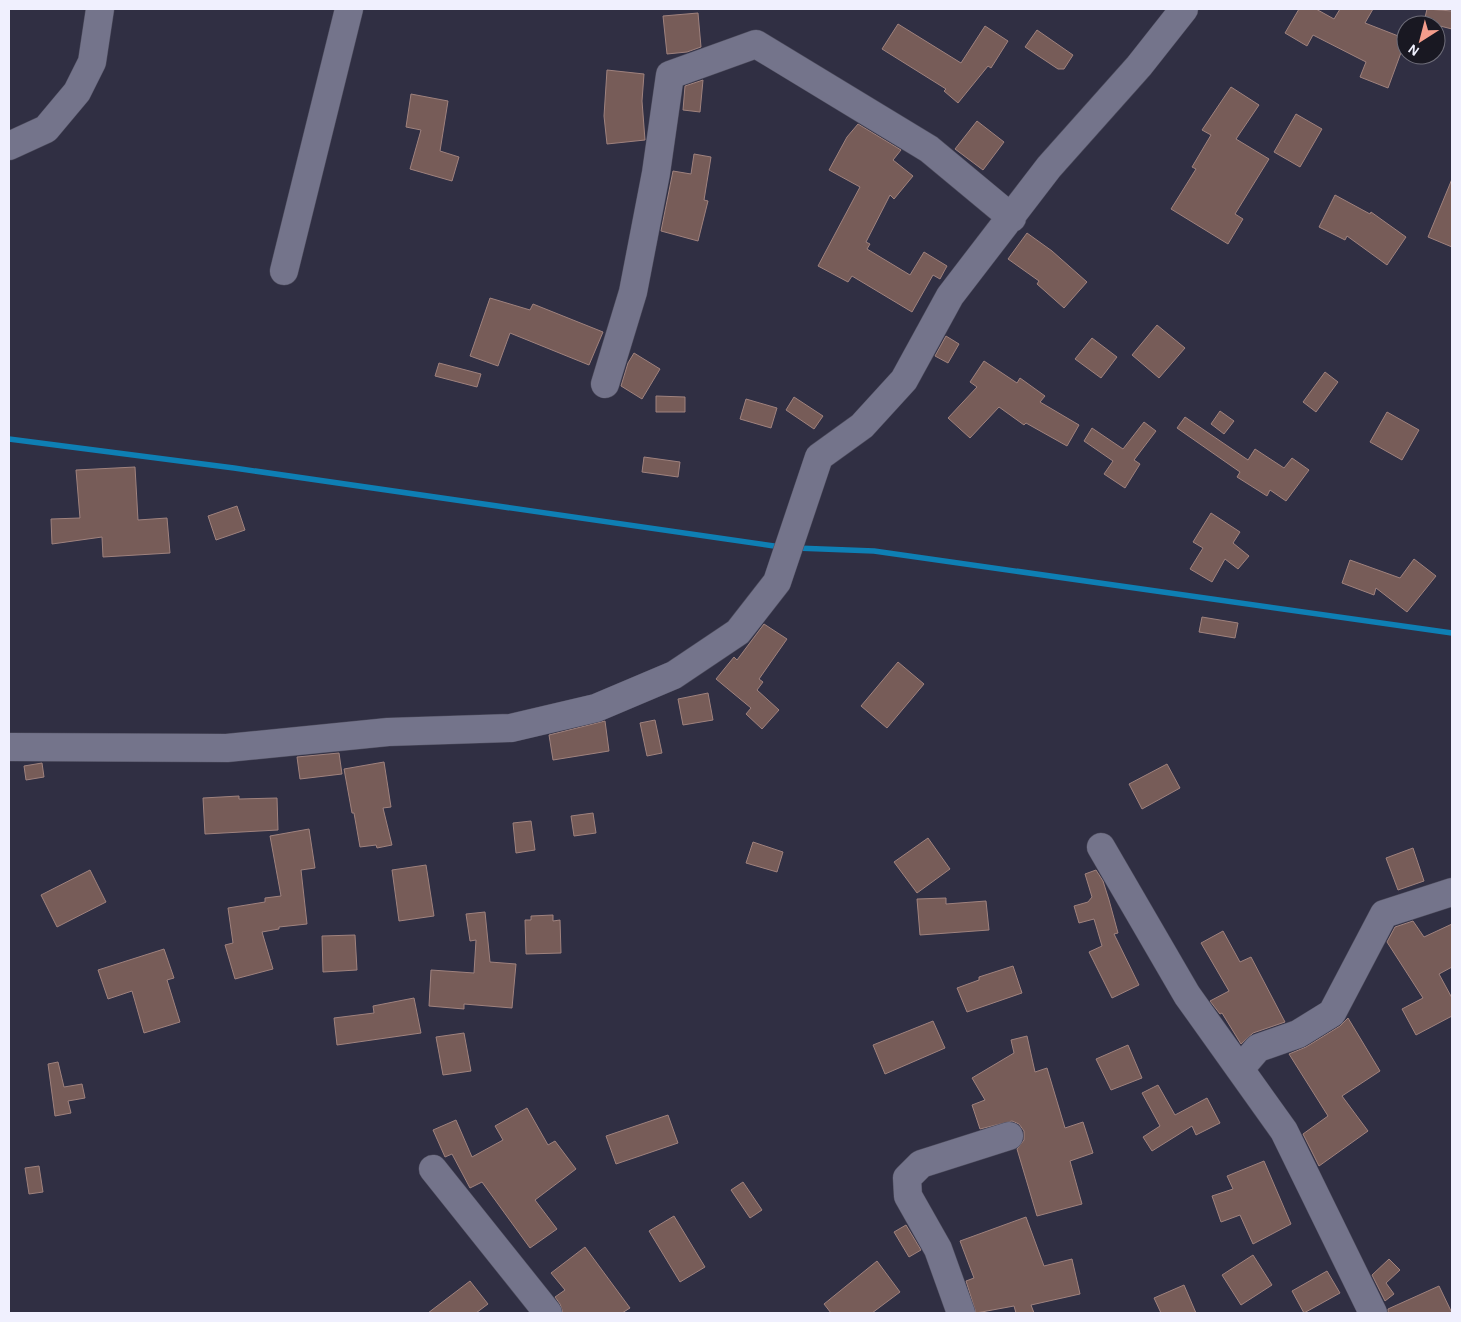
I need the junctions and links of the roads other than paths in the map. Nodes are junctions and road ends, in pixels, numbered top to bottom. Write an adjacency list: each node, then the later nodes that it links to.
1 (100, 9): 4 (street)
2 (349, 9): 6 (street)
3 (1184, 9): 5 (street)
4 (9, 146)
5 (1012, 218): 7 (street); 8 (street)
6 (284, 271)
7 (605, 384)
8 (9, 747)
9 (1101, 847): 11 (street)
10 (1452, 892): 11 (street)
11 (1240, 1069): 14 (street)
12 (1009, 1136): 16 (street)
13 (433, 1169): 15 (street)
14 (1363, 1309)
15 (548, 1313)
16 (961, 1313)

